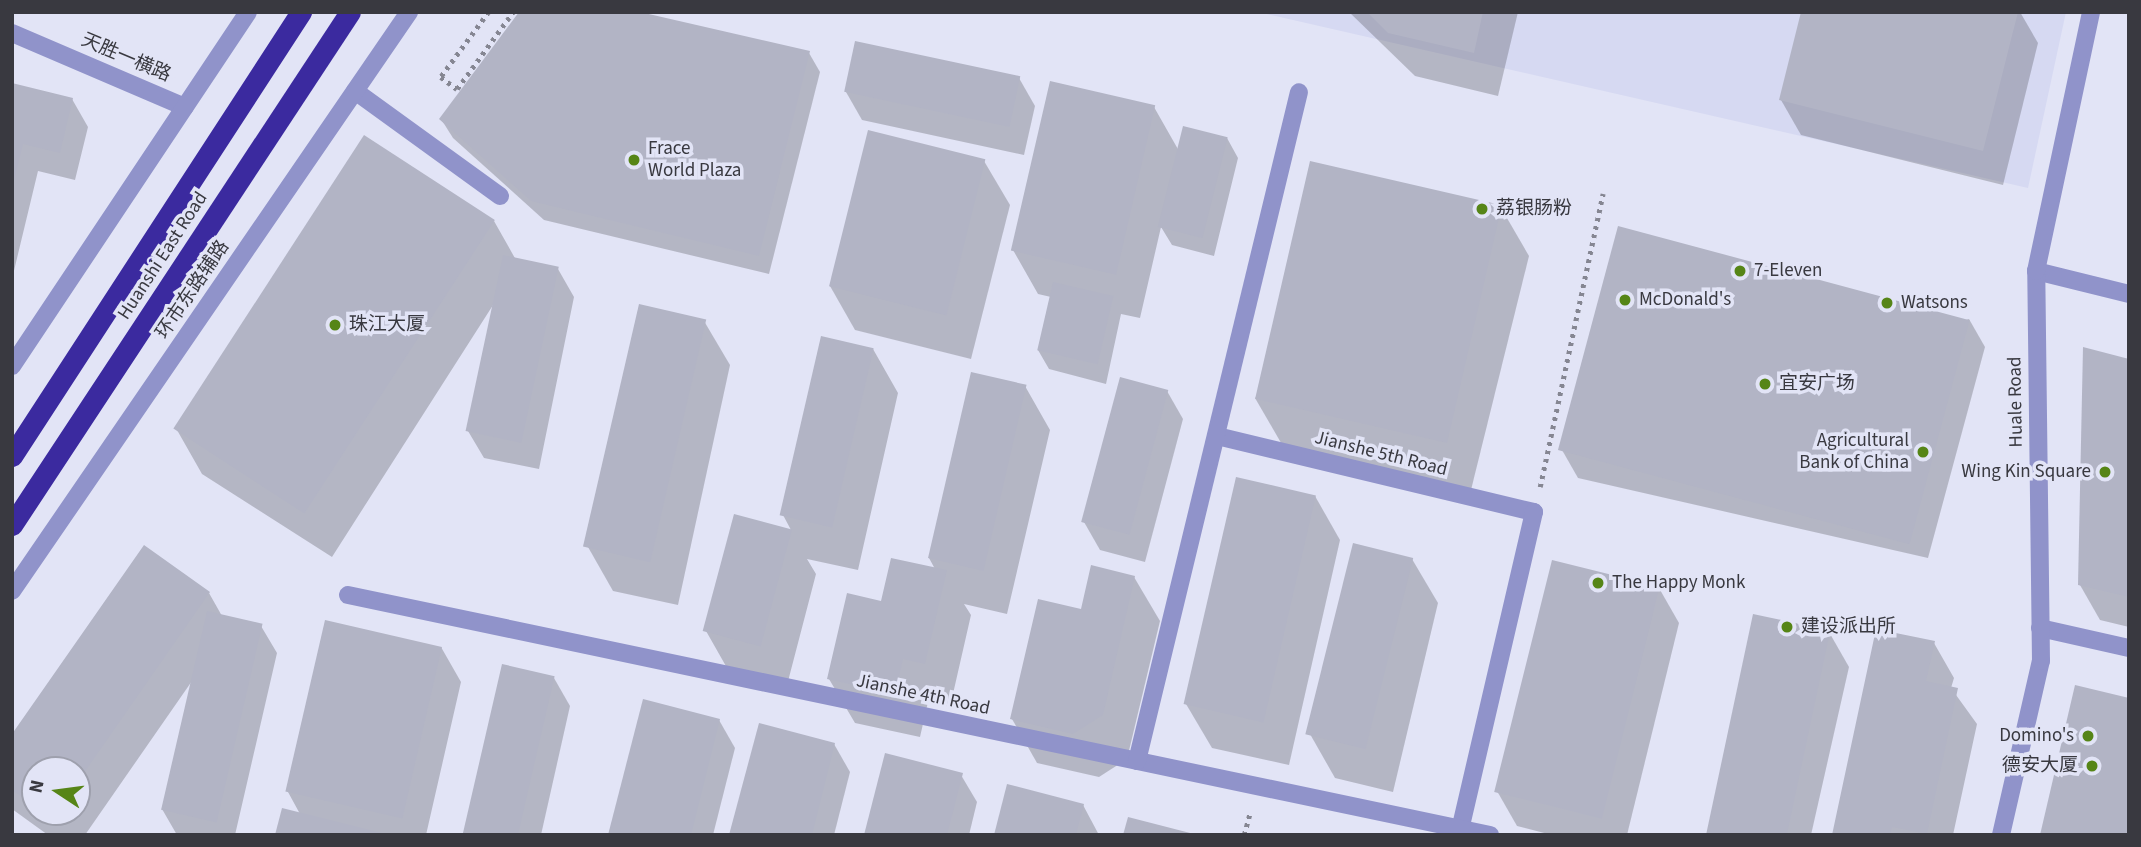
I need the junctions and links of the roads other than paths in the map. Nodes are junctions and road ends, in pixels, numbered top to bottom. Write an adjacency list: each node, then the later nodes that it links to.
1 (248, 12): 9 (street)
2 (301, 12): 15 (highway, Huanshi East Road)
3 (350, 12): 16 (highway, Huanshi East Road)
4 (409, 12): 7 (street, 环市东路辅路)
5 (2091, 12): 11 (street, Huale Road)
6 (12, 33): 9 (street, 天胜一横路)
7 (355, 91): 10 (street); 17 (street, 环市东路辅路)
8 (1299, 92): 14 (street)
9 (185, 107): 13 (street)
10 (500, 197)
11 (2036, 271): 12 (street); 19 (street, Huale Road)
12 (2129, 294)
13 (12, 366)
14 (1217, 436): 21 (street); 22 (street, Jianshe 5th Road)
15 (12, 456)
16 (12, 524)
17 (12, 591)
18 (348, 595): 21 (street, Jianshe 4th Road)
19 (2040, 628): 20 (street); 24 (street, Huale Road)
20 (2129, 648)
21 (1137, 761): 22 (street, Jianshe 4th Road)
22 (1460, 829): 23 (street, Jianshe 4th Road)
23 (1490, 835)
24 (2001, 835)

